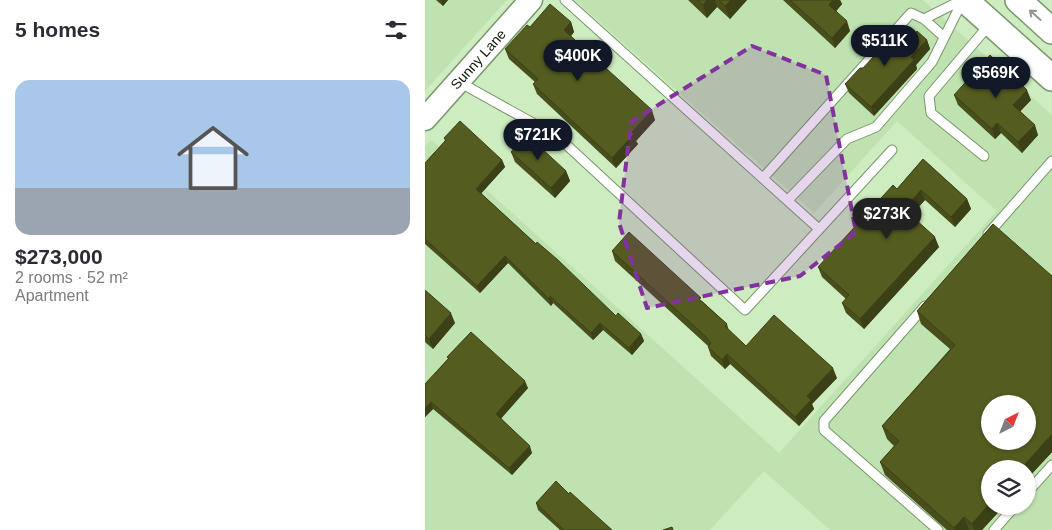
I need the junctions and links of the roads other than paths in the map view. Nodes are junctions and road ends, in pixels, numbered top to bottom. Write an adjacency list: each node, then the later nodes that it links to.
1 (531, 0): 10 (street, Sunny Lane)
2 (565, 0): 15 (lane)
3 (963, 0): 5 (lane); 6 (main road); 8 (lane)
4 (1018, 0): 7 (main road, one-way to 4)
5 (924, 19): 8 (lane); 15 (lane)
6 (991, 23): 9 (main road); 13 (lane)
7 (1052, 30)
8 (944, 37): 16 (lane)
9 (1052, 78)
10 (458, 82): 11 (street, Sunny Lane); 17 (lane)
11 (425, 118)
12 (892, 150): 17 (lane)
13 (983, 156)
14 (1052, 161): 18 (lane)
15 (763, 178): 16 (lane)
16 (788, 200): 17 (lane)
17 (819, 229)
18 (981, 243)
19 (928, 302): 24 (lane)
20 (1052, 465): 21 (lane)
21 (1049, 476): 22 (lane)
22 (1036, 486)
23 (1007, 515): 25 (lane)
24 (938, 530)
25 (994, 530)

